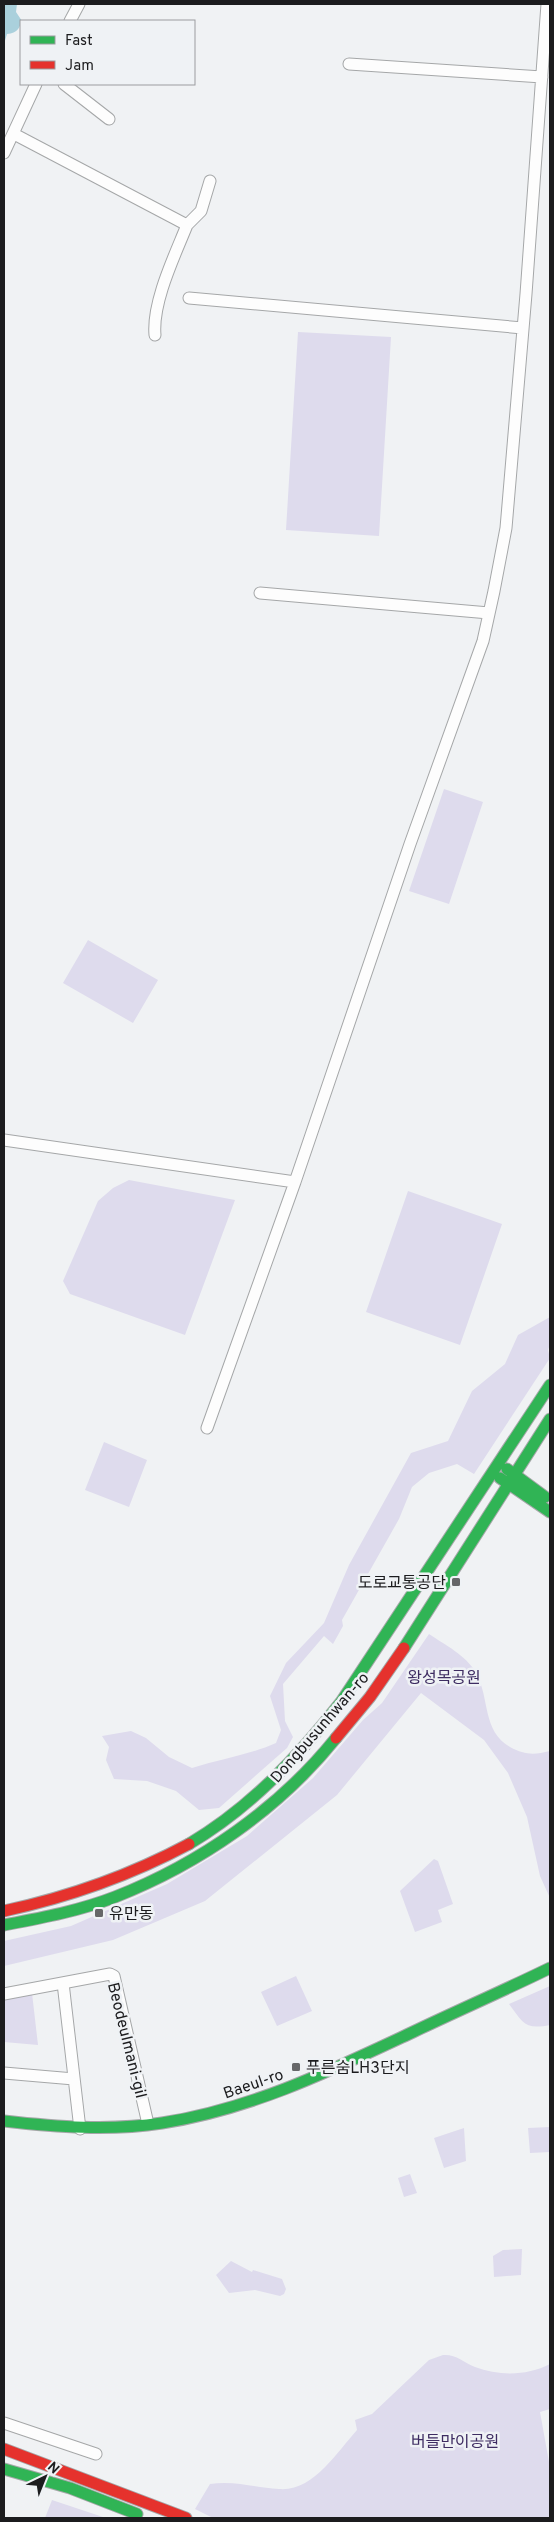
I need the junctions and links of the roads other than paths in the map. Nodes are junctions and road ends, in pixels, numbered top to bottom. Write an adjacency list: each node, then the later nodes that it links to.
1 (79, 4): 3 (street)
2 (547, 4): 5 (street)
3 (71, 20)
4 (349, 64): 5 (street)
5 (542, 77): 14 (street)
6 (36, 85): 9 (street)
7 (65, 85): 8 (street)
8 (109, 118)
9 (14, 134): 10 (street); 12 (street)
10 (4, 153)
11 (210, 181): 12 (street)
12 (187, 224): 15 (street)
13 (189, 298): 14 (street)
14 (523, 328): 17 (street)
15 (155, 335)
16 (260, 593): 17 (street)
17 (489, 613): 19 (street)
18 (4, 1140): 19 (street)
19 (295, 1182): 22 (street)
20 (550, 1385): 23 (main road, Dongbusunhwan-ro)
21 (550, 1419): 24 (main road, Dongbusunhwan-ro)
22 (207, 1428)
23 (496, 1468): 24 (main road); 27 (main road, Dongbusunhwan-ro)
24 (511, 1479): 25 (main road); 26 (main road); 28 (main road, Dongbusunhwan-ro)
25 (550, 1501)
26 (550, 1512)
27 (4, 1911)
28 (4, 1926)
29 (550, 1968): 35 (main road, Baeul-ro)
30 (62, 1983): 31 (street, Beodeulmani-gil); 33 (street); 35 (street, Beodeulmani-gil)
31 (4, 1994)
32 (4, 2074): 33 (street)
33 (74, 2079): 36 (street)
34 (4, 2121): 36 (main road, Baeul-ro)
35 (148, 2124): 36 (main road, Baeul-ro)
36 (80, 2129)
37 (4, 2423): 39 (street)
38 (4, 2449): 42 (main road)
39 (96, 2454)
40 (4, 2469): 41 (main road)
41 (148, 2518)
42 (186, 2518)

